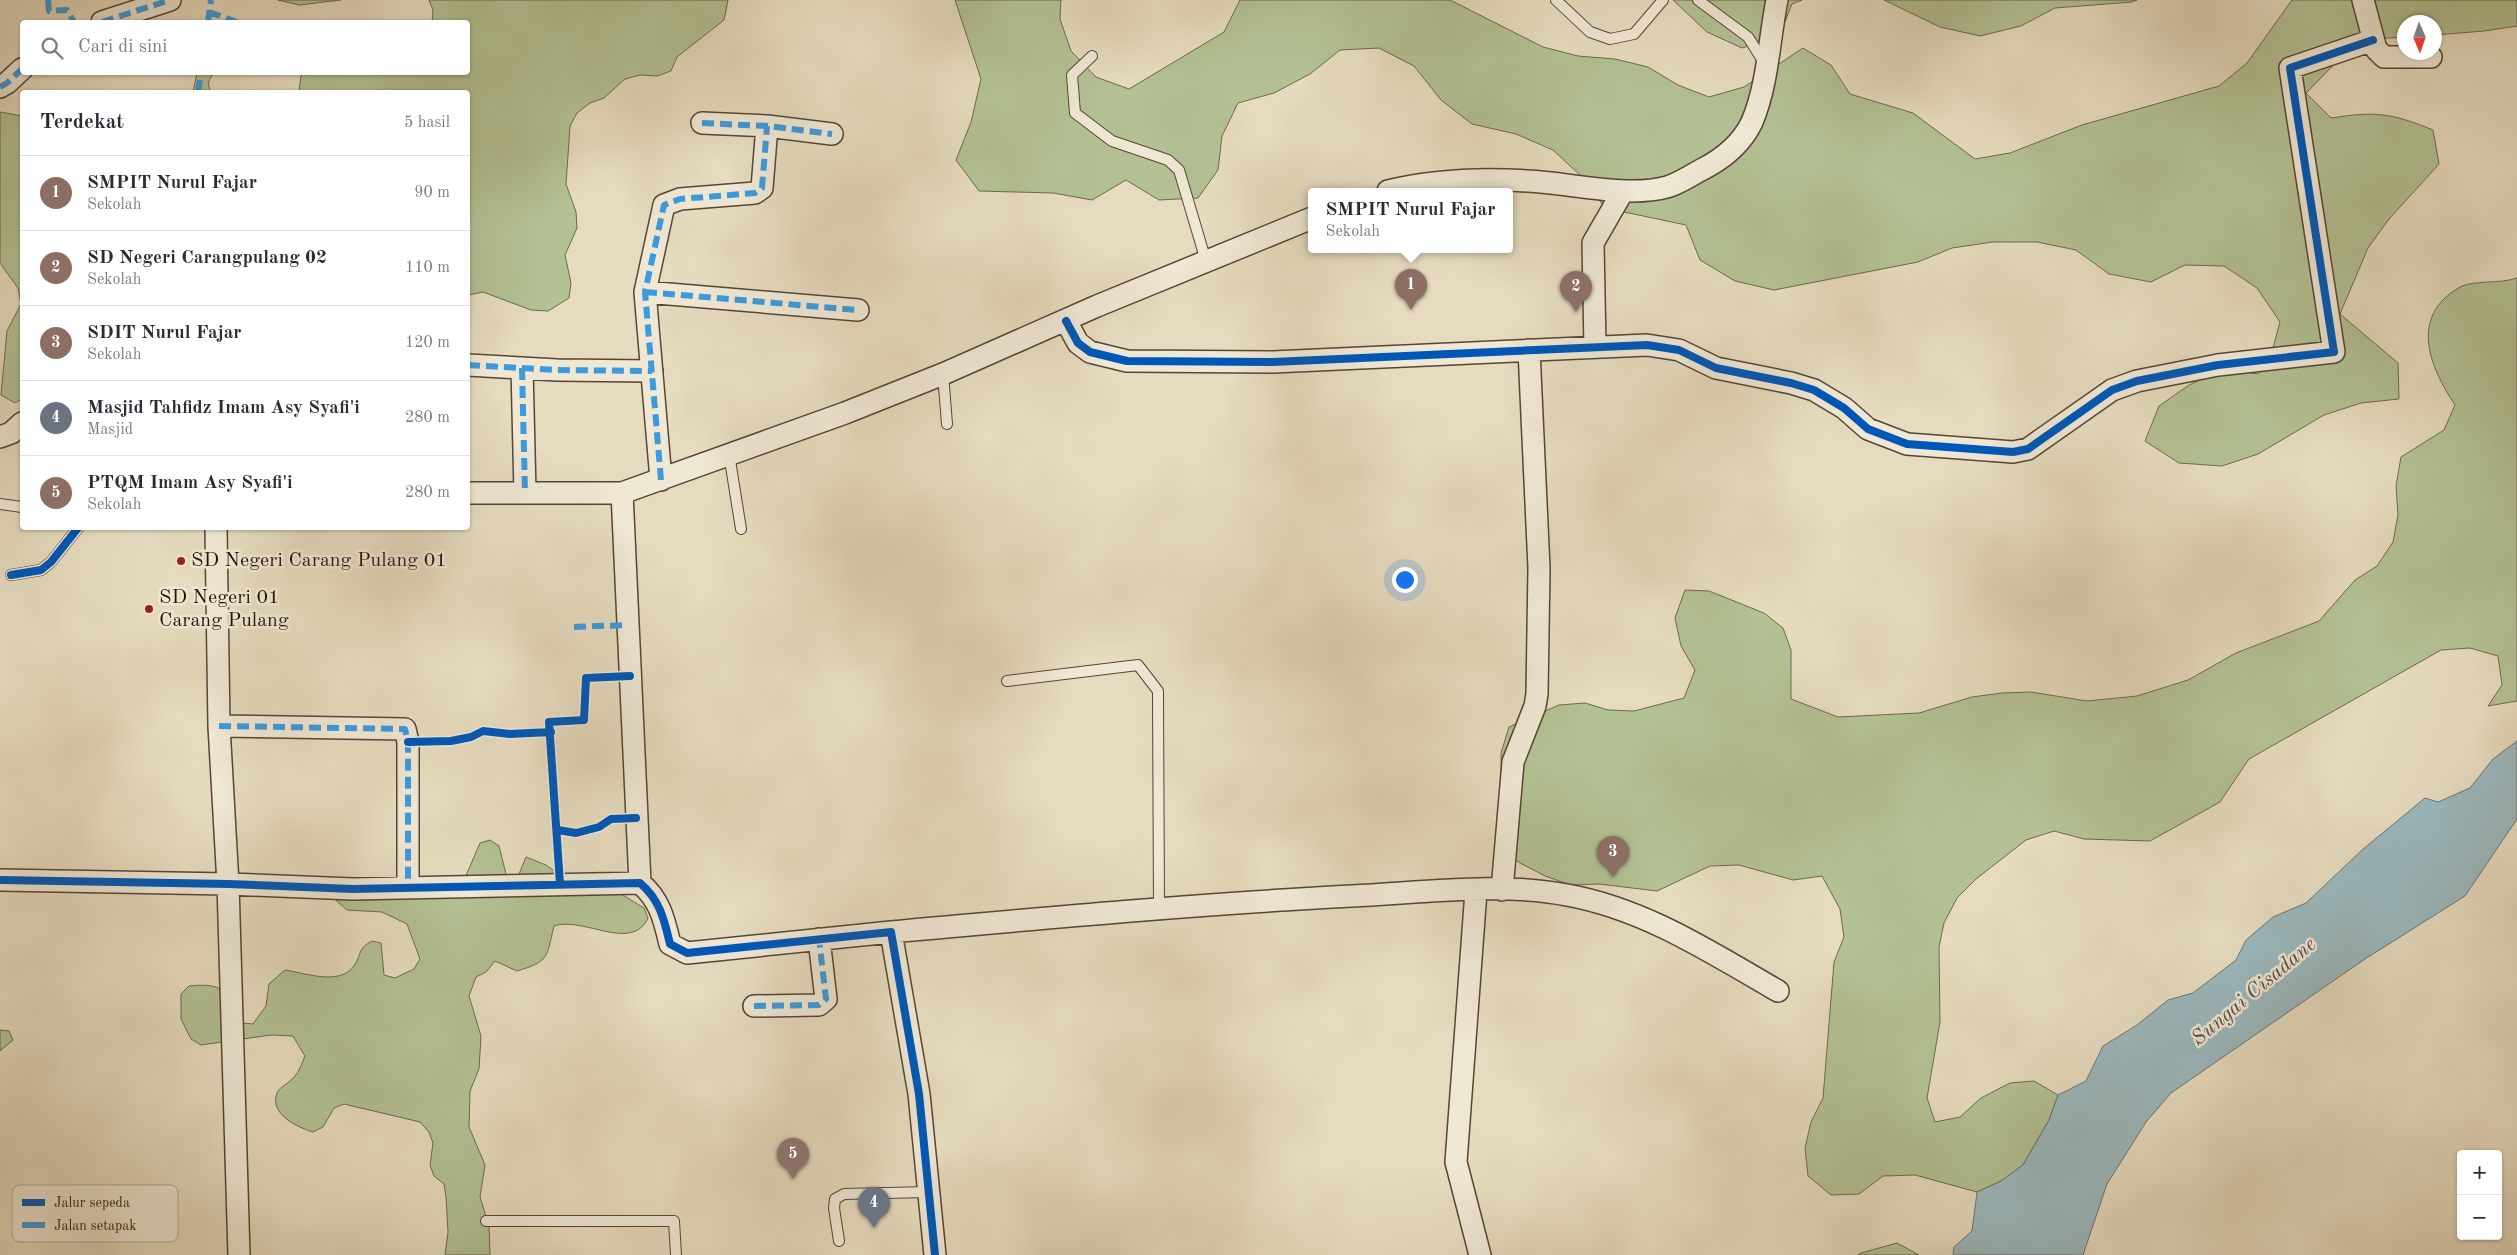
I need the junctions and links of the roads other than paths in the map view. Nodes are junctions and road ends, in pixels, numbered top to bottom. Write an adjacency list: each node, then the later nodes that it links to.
1 (170, 0): 7 (street)
2 (1556, 0): 3 (lane)
3 (1663, 0)
4 (1698, 0): 12 (lane)
5 (1777, 0): 12 (street)
6 (2363, 0): 9 (street)
7 (135, 6): 8 (street)
8 (106, 20)
9 (2372, 40): 11 (street); 25 (street)
10 (1092, 56): 21 (lane)
11 (2397, 57)
12 (1766, 64): 19 (street)
13 (20, 71): 14 (street)
14 (0, 87)
15 (702, 123): 16 (street)
16 (767, 126): 17 (street); 22 (street)
17 (832, 134)
18 (1405, 188): 19 (street)
19 (1623, 191): 25 (street)
20 (1308, 220): 21 (street)
21 (1206, 261): 24 (street)
22 (645, 292): 23 (street); 29 (street)
23 (858, 310)
24 (1066, 321): 26 (street); 30 (street)
25 (1595, 347): 26 (street)
26 (1529, 350): 52 (street)
27 (470, 365): 28 (street)
28 (522, 368): 29 (street); 37 (street)
29 (652, 371): 35 (street)
30 (943, 374): 31 (lane); 34 (street)
31 (947, 424)
32 (20, 425): 33 (street)
33 (0, 437)
34 (730, 454): 35 (street); 41 (lane)
35 (661, 480): 38 (street)
36 (470, 493): 37 (street)
37 (525, 493): 38 (street)
38 (622, 493): 48 (street)
39 (0, 504): 40 (lane)
40 (20, 507)
41 (742, 529)
42 (76, 530): 44 (lane)
43 (216, 530): 46 (street)
44 (10, 575)
45 (1007, 681): 53 (lane)
46 (219, 726): 49 (street); 50 (street)
47 (0, 880): 49 (street)
48 (640, 883): 50 (street); 55 (street)
49 (228, 884): 50 (street); 61 (street)
50 (408, 888)
51 (1476, 890): 52 (street); 53 (street); 64 (street)
52 (1502, 890): 56 (street)
53 (1159, 909): 54 (street)
54 (891, 932): 55 (street); 58 (street)
55 (819, 939): 57 (street)
56 (1778, 990)
57 (754, 1006)
58 (928, 1192): 60 (lane); 63 (street)
59 (486, 1222): 62 (lane)
60 (838, 1241)
61 (239, 1255)
62 (676, 1255)
63 (935, 1255)
64 (1480, 1255)

